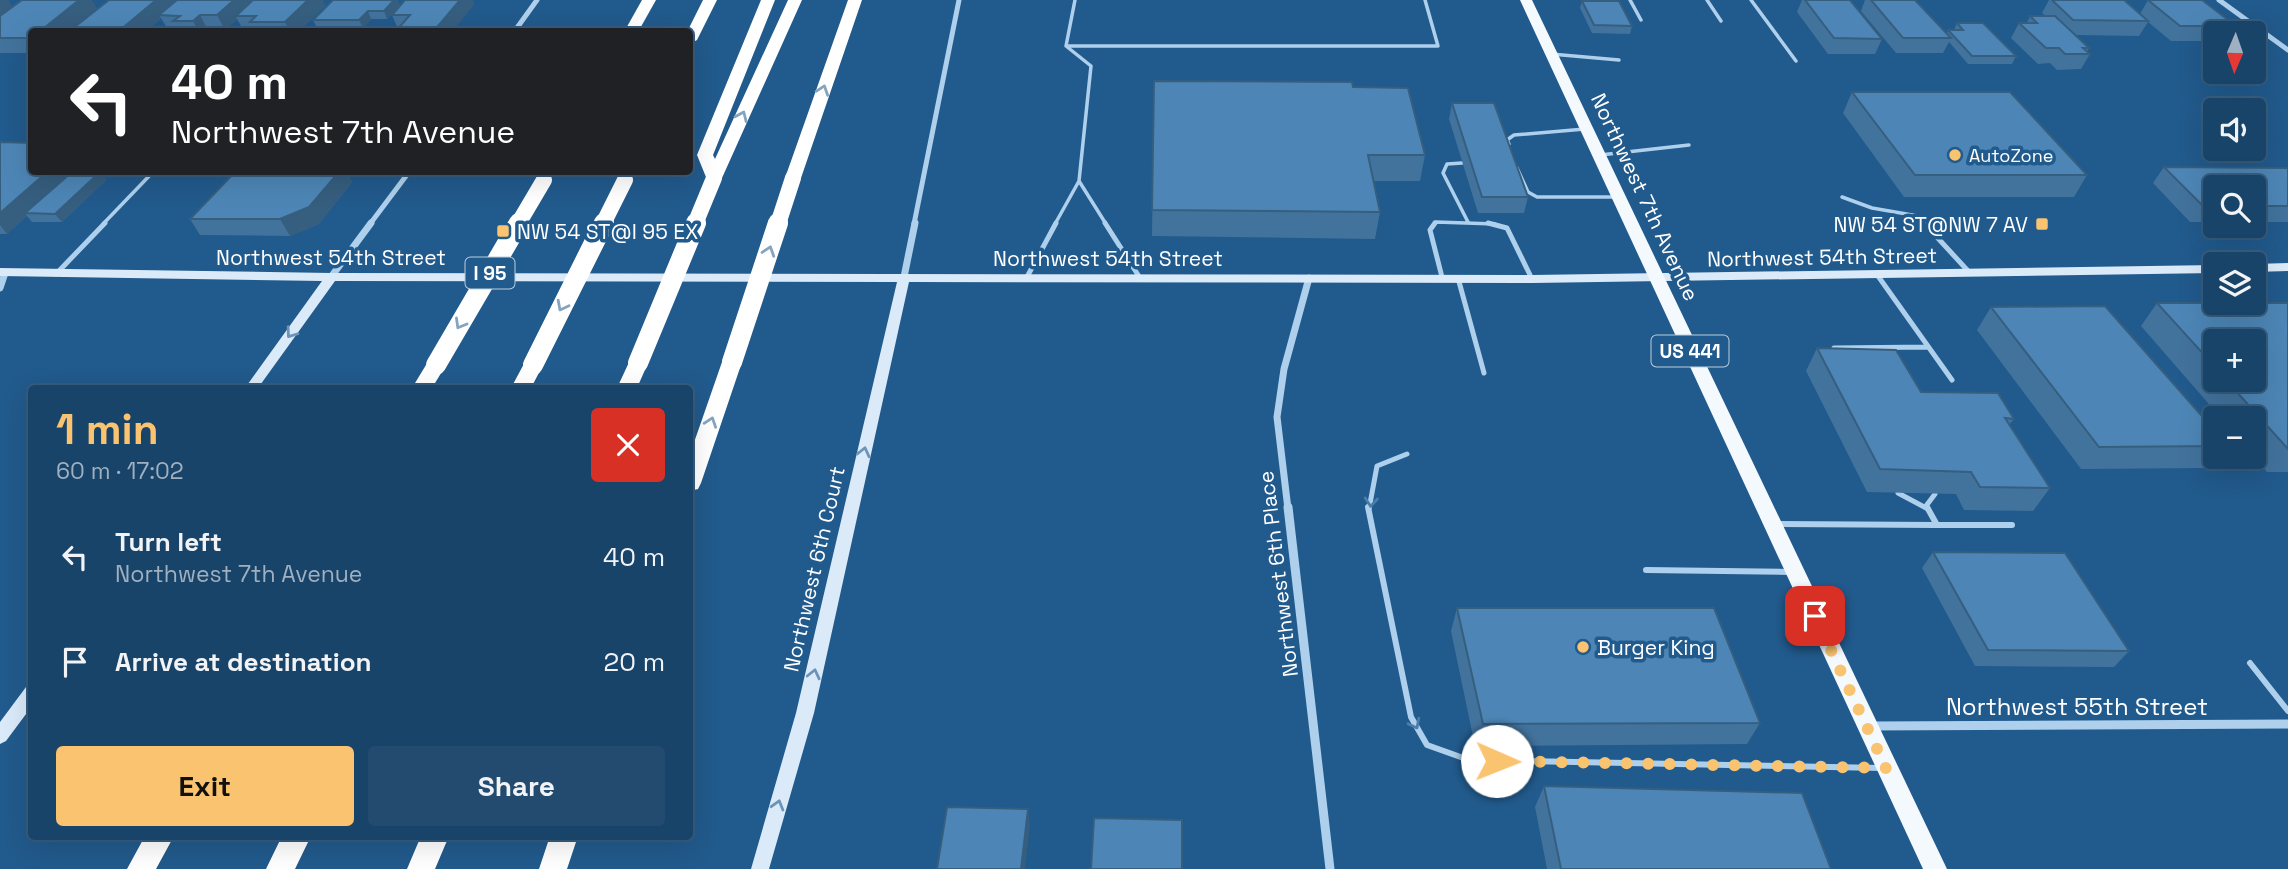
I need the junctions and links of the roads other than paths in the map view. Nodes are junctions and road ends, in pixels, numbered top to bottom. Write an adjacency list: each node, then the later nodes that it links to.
1 (537, 0): 17 (street)
2 (649, 0): 18 (highway)
3 (710, 0): 19 (highway)
4 (768, 0): 35 (highway)
5 (795, 0): 35 (highway, one-way to 5)
6 (855, 0): 66 (highway, one-way to 6, bridge)
7 (959, 0): 48 (street)
8 (1075, 0): 20 (lane)
9 (1425, 0): 20 (lane)
10 (1526, 0): 22 (main road, Northwest 7th Avenue / US 441)
11 (1630, 0): 15 (lane)
12 (1707, 0): 16 (lane)
13 (1751, 0): 24 (lane)
14 (2219, 0): 21 (street)
15 (1641, 20)
16 (1721, 21)
17 (517, 28)
18 (633, 28)
19 (693, 34)
20 (1066, 46): 36 (lane)
21 (2288, 50)
22 (1551, 54): 23 (lane); 25 (main road, Northwest 7th Avenue / US 441)
23 (1619, 60)
24 (1796, 61)
25 (1586, 130): 27 (lane); 28 (main road, Northwest 7th Avenue / US 441)
26 (1689, 145): 28 (lane)
27 (1511, 151)
28 (1597, 155): 37 (main road, Northwest 7th Avenue / US 441)
29 (1462, 163): 39 (lane)
30 (1515, 163): 37 (lane)
31 (150, 175): 44 (lane)
32 (408, 175): 47 (street)
33 (547, 176): 62 (highway, I 95, one-way to 62, bridge)
34 (627, 176): 63 (highway, one-way to 63, bridge)
35 (714, 178): 64 (highway, bridge)
36 (1079, 181): 49 (lane); 50 (lane)
37 (1617, 197): 54 (main road, Northwest 7th Avenue / US 441)
38 (1842, 197): 45 (lane)
39 (1468, 222): 52 (lane); 55 (lane)
40 (2288, 267): 41 (main road)
41 (2266, 268)
42 (2203, 269): 45 (main road, Northwest 54th Street)
43 (2, 272): 44 (main road, Northwest 54th Street); 56 (street)
44 (56, 274): 47 (main road, Northwest 54th Street)
45 (1971, 274): 46 (main road, Northwest 54th Street)
46 (1878, 276): 54 (main road, Northwest 54th Street); 57 (lane)
47 (331, 277): 48 (main road, Northwest 54th Street); 61 (main road, one-way to 61)
48 (904, 277): 49 (main road, Northwest 54th Street); 90 (main road, Northwest 6th Court, one-way to 48)
49 (1027, 277): 50 (main road, Northwest 54th Street)
50 (1140, 278): 51 (main road, Northwest 54th Street)
51 (1309, 278): 52 (main road, Northwest 54th Street); 91 (street, Northwest 6th Place)
52 (1442, 278): 53 (main road, Northwest 54th Street)
53 (1458, 278): 55 (main road, Northwest 54th Street); 59 (lane)
54 (1656, 278): 55 (main road, Northwest 54th Street); 70 (main road, Northwest 7th Avenue / US 441)
55 (1532, 279)
56 (0, 288)
57 (1928, 347): 58 (lane); 60 (lane)
58 (1841, 359)
59 (1484, 373)
60 (1952, 380)
61 (253, 385)
62 (424, 385)
63 (523, 385)
64 (628, 385)
65 (1406, 454): 81 (lane, one-way to 81)
66 (693, 474)
67 (1898, 493): 69 (lane)
68 (1935, 494): 69 (lane)
69 (1926, 506): 71 (lane)
70 (1772, 524): 71 (lane); 74 (main road, Northwest 7th Avenue / US 441)
71 (1937, 525): 72 (lane)
72 (2012, 525)
73 (1646, 570): 74 (lane)
74 (1794, 572): 79 (main road, Northwest 7th Avenue / US 441)
75 (2250, 663): 77 (lane)
76 (28, 698): 80 (main road)
77 (2288, 711)
78 (2288, 724): 79 (street, Northwest 55th Street)
79 (1866, 726): 81 (main road, Northwest 7th Avenue / US 441)
80 (0, 736)
81 (1886, 768): 92 (main road, Northwest 7th Avenue / US 441)
82 (158, 840): 86 (highway)
83 (295, 840): 87 (highway)
84 (433, 840): 88 (highway)
85 (563, 840): 89 (highway)
86 (141, 869)
87 (281, 869)
88 (421, 869)
89 (553, 869)
90 (760, 869)
91 (1330, 869)
92 (1935, 869)

